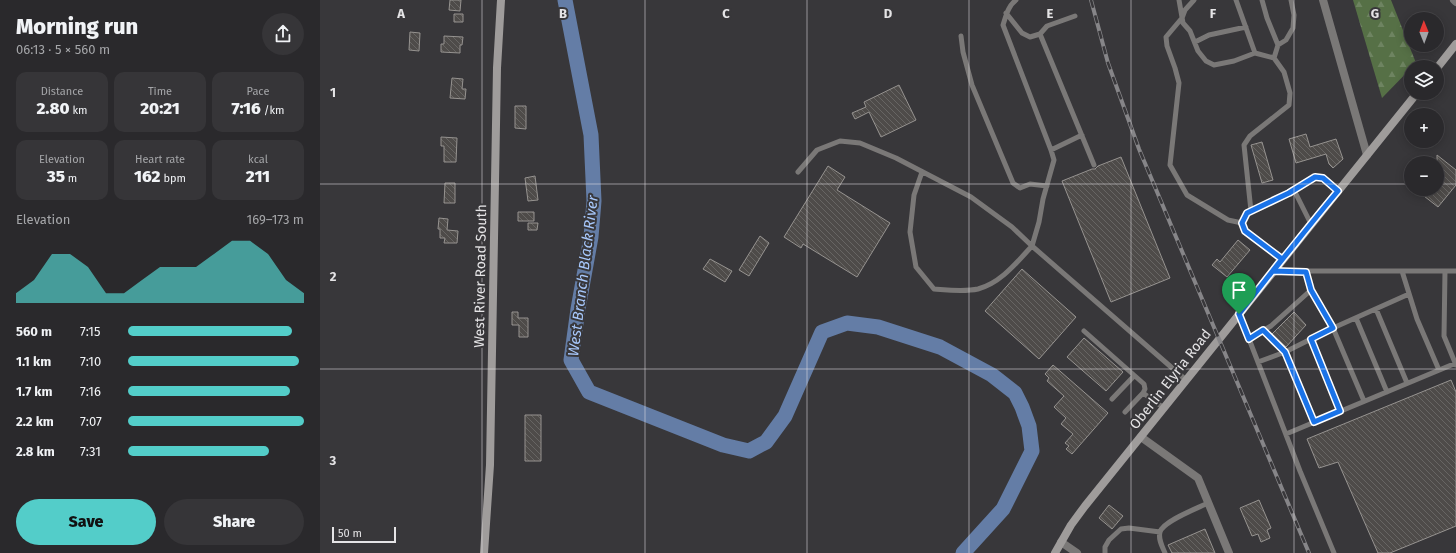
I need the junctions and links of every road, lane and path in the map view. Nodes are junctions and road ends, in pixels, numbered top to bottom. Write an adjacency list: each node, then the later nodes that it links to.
1 (501, 0): 71 (main road, West River Road South)
2 (1016, 0): 9 (lane)
3 (1178, 0): 11 (lane)
4 (1194, 0): 11 (lane)
5 (1236, 0): 12 (lane)
6 (1262, 0): 17 (lane)
7 (1291, 0): 17 (lane)
8 (1323, 0): 24 (street)
9 (1006, 13): 13 (lane); 23 (lane)
10 (1075, 16): 13 (lane)
11 (1182, 18): 15 (lane); 32 (lane)
12 (1246, 27): 15 (lane); 18 (lane)
13 (1040, 34): 22 (lane)
14 (961, 36): 28 (lane)
15 (1195, 42): 18 (lane)
16 (1456, 44): 20 (main road)
17 (1278, 45): 19 (lane)
18 (1255, 53): 19 (lane)
19 (1274, 58): 31 (lane)
20 (1443, 60)
21 (1411, 100): 24 (main road, Oberlin Elyria Road)
22 (1082, 136): 23 (lane); 25 (lane)
23 (1052, 150): 28 (lane)
24 (1367, 155): 30 (main road, Oberlin Elyria Road)
25 (1094, 165)
26 (798, 172): 27 (lane)
27 (922, 172): 34 (lane); 34 (lane)
28 (1046, 186): 34 (lane)
29 (1294, 190): 30 (lane); 31 (lane); 33 (lane)
30 (1338, 191): 33 (main road, Oberlin Elyria Road)
31 (1251, 211): 32 (lane)
32 (1242, 223): 35 (lane)
33 (1311, 224): 35 (main road, Oberlin Elyria Road)
34 (1032, 246): 56 (lane)
35 (1282, 259): 36 (main road, Oberlin Elyria Road)
36 (1273, 271): 40 (lane); 44 (main road, Oberlin Elyria Road)
37 (1402, 271): 38 (lane); 40 (lane); 42 (lane)
38 (1446, 271): 39 (lane); 53 (lane)
39 (1456, 271)
40 (1306, 272): 41 (lane)
41 (1311, 290): 46 (lane); 47 (lane)
42 (1409, 294): 43 (lane); 54 (lane)
43 (1376, 309): 45 (lane); 57 (lane)
44 (1239, 314): 49 (lane); 56 (main road, Oberlin Elyria Road)
45 (1356, 318): 46 (lane); 58 (lane)
46 (1333, 328): 50 (lane); 61 (lane)
47 (1263, 330): 49 (lane); 51 (lane)
48 (1084, 331): 55 (lane)
49 (1249, 339): 52 (lane)
50 (1311, 339): 51 (lane); 63 (lane)
51 (1285, 352): 52 (lane); 65 (lane)
52 (1258, 362): 66 (lane)
53 (1456, 364): 54 (lane)
54 (1439, 370): 57 (lane)
55 (1134, 376): 59 (lane); 60 (lane)
56 (1186, 380): 62 (main road, Oberlin Elyria Road)
57 (1407, 383): 58 (lane)
58 (1387, 392): 61 (lane)
59 (1143, 393): 62 (lane); 64 (lane)
60 (1112, 399)
61 (1364, 401): 63 (lane)
62 (1164, 408): 67 (main road, Oberlin Elyria Road)
63 (1340, 411): 65 (lane)
64 (1125, 412)
65 (1314, 422): 66 (lane)
66 (1286, 434): 77 (lane)
67 (1141, 437): 68 (street); 70 (main road, Oberlin Elyria Road)
68 (1208, 503): 69 (lane); 76 (street)
69 (1160, 532): 74 (lane); 75 (lane)
70 (1061, 542): 72 (main road, Oberlin Elyria Road); 73 (street)
71 (484, 553)
72 (1055, 553)
73 (1077, 553)
74 (1105, 553)
75 (1165, 553)
76 (1230, 553)
77 (1334, 553)

